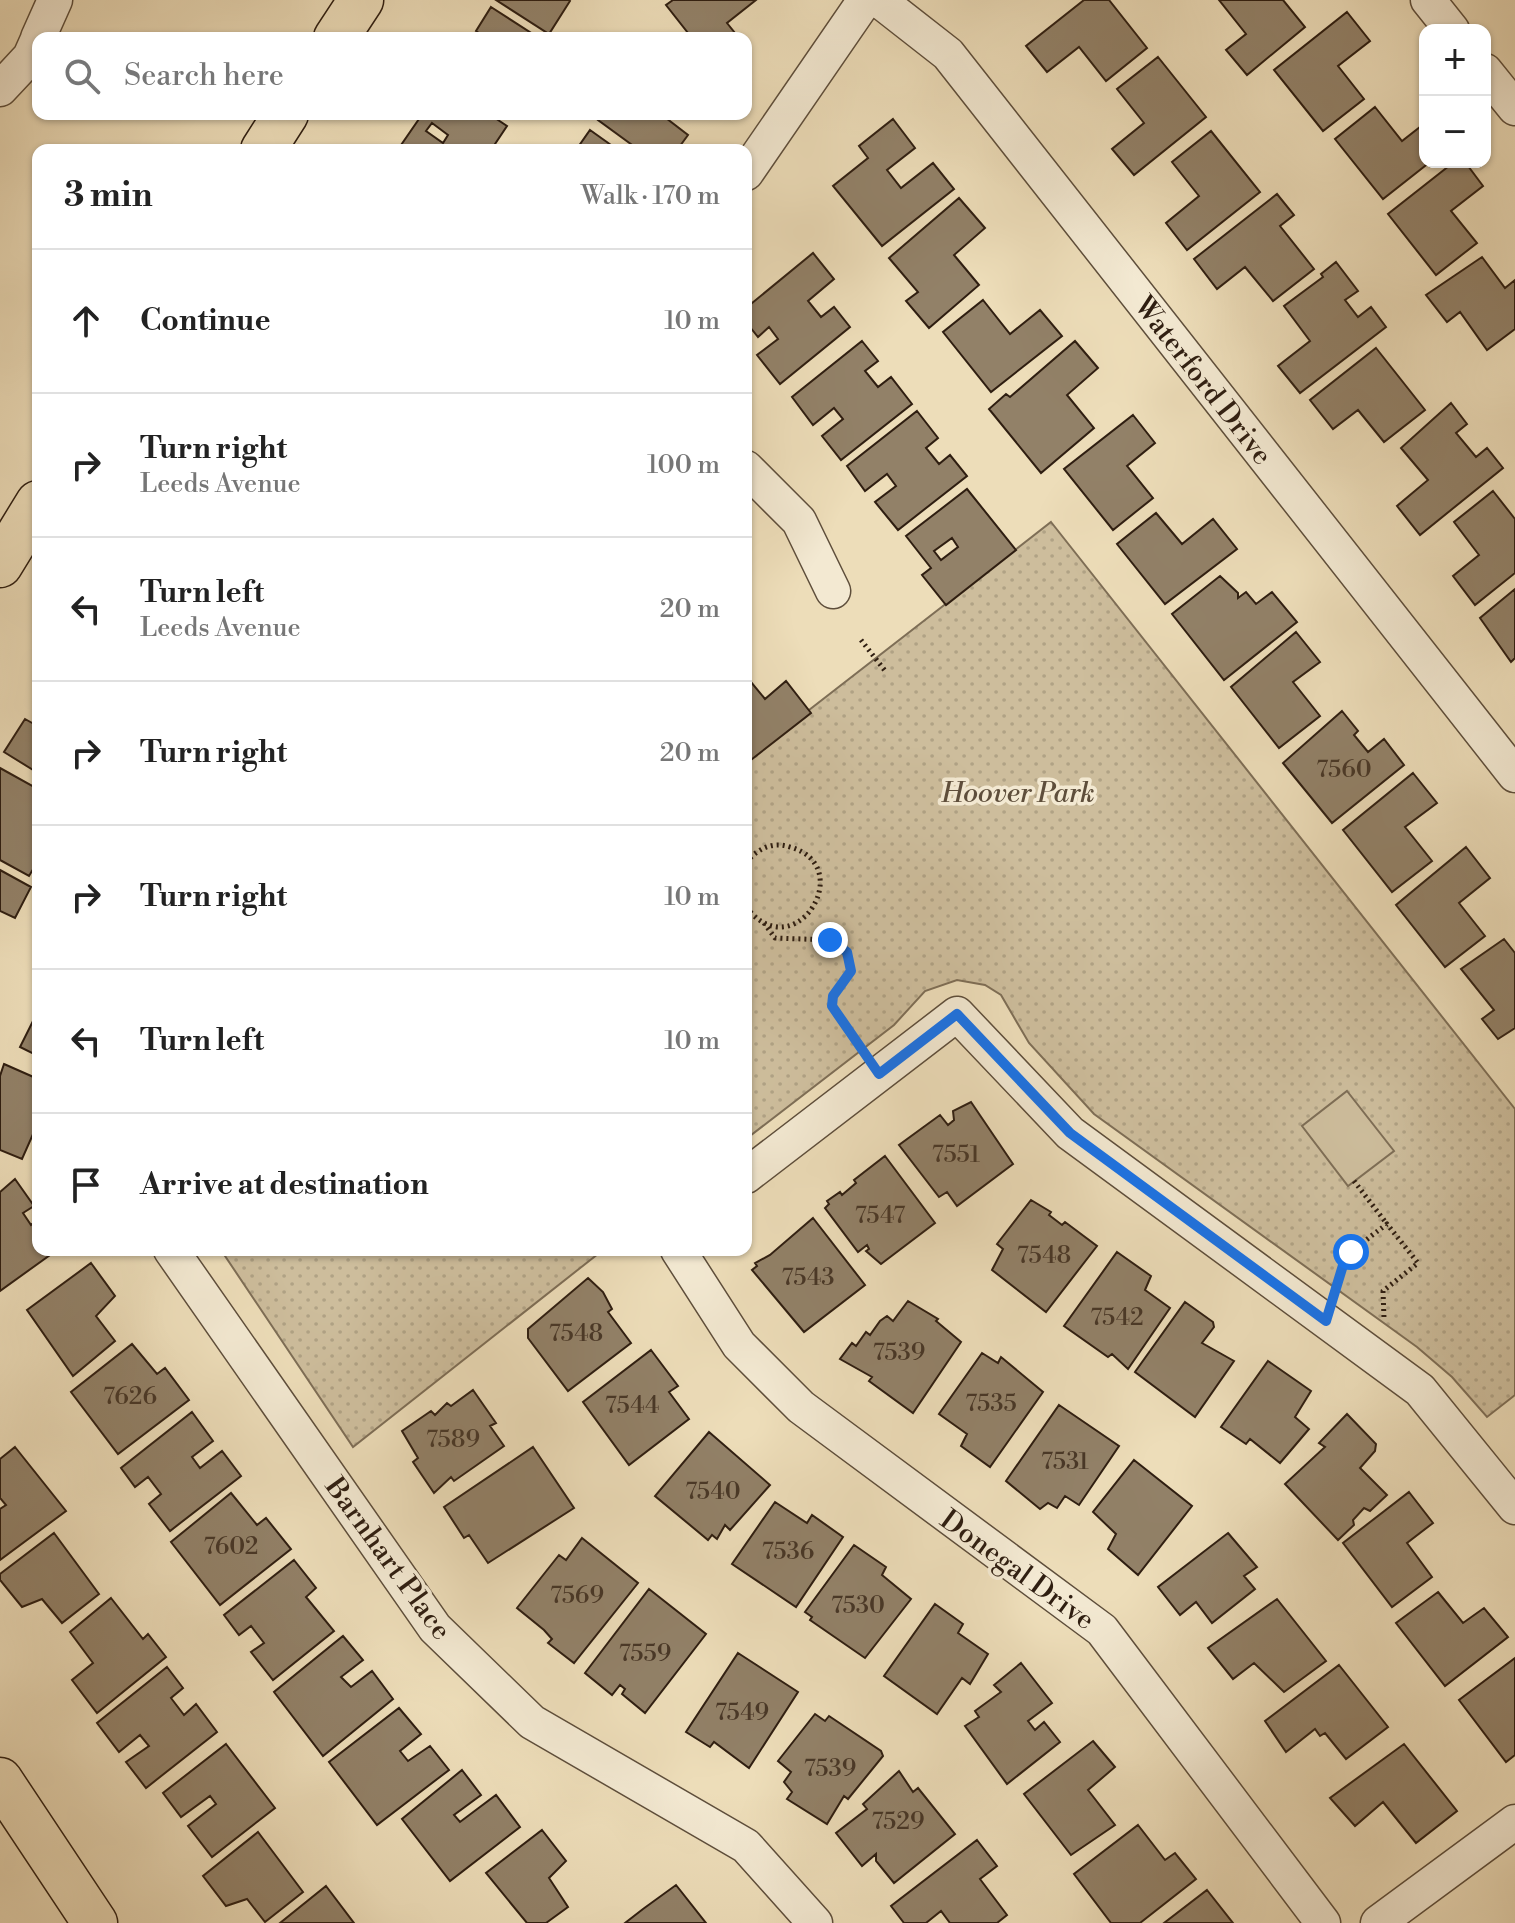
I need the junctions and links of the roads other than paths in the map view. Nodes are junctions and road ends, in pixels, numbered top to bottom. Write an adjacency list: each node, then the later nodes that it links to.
1 (55, 0): 7 (street)
2 (361, 0): 8 (main road)
3 (865, 0): 15 (street)
4 (879, 0): 20 (street, Waterford Drive)
5 (1428, 0): 6 (street)
6 (1447, 24)
7 (41, 32)
8 (340, 32)
9 (32, 52): 11 (street)
10 (1491, 78): 12 (street)
11 (0, 89)
12 (1515, 108)
13 (282, 120): 14 (main road)
14 (267, 144)
15 (752, 164)
16 (752, 474): 19 (street)
17 (32, 513): 18 (main road)
18 (0, 565)
19 (833, 591)
20 (1515, 775)
21 (752, 1171): 24 (street)
22 (175, 1256): 28 (street, Barnhart Place)
23 (682, 1256): 29 (street, Donegal Drive)
24 (1515, 1507)
25 (0, 1780): 27 (main road)
26 (1515, 1822): 30 (street)
27 (95, 1923)
28 (815, 1923)
29 (1323, 1923)
30 (1378, 1923)

